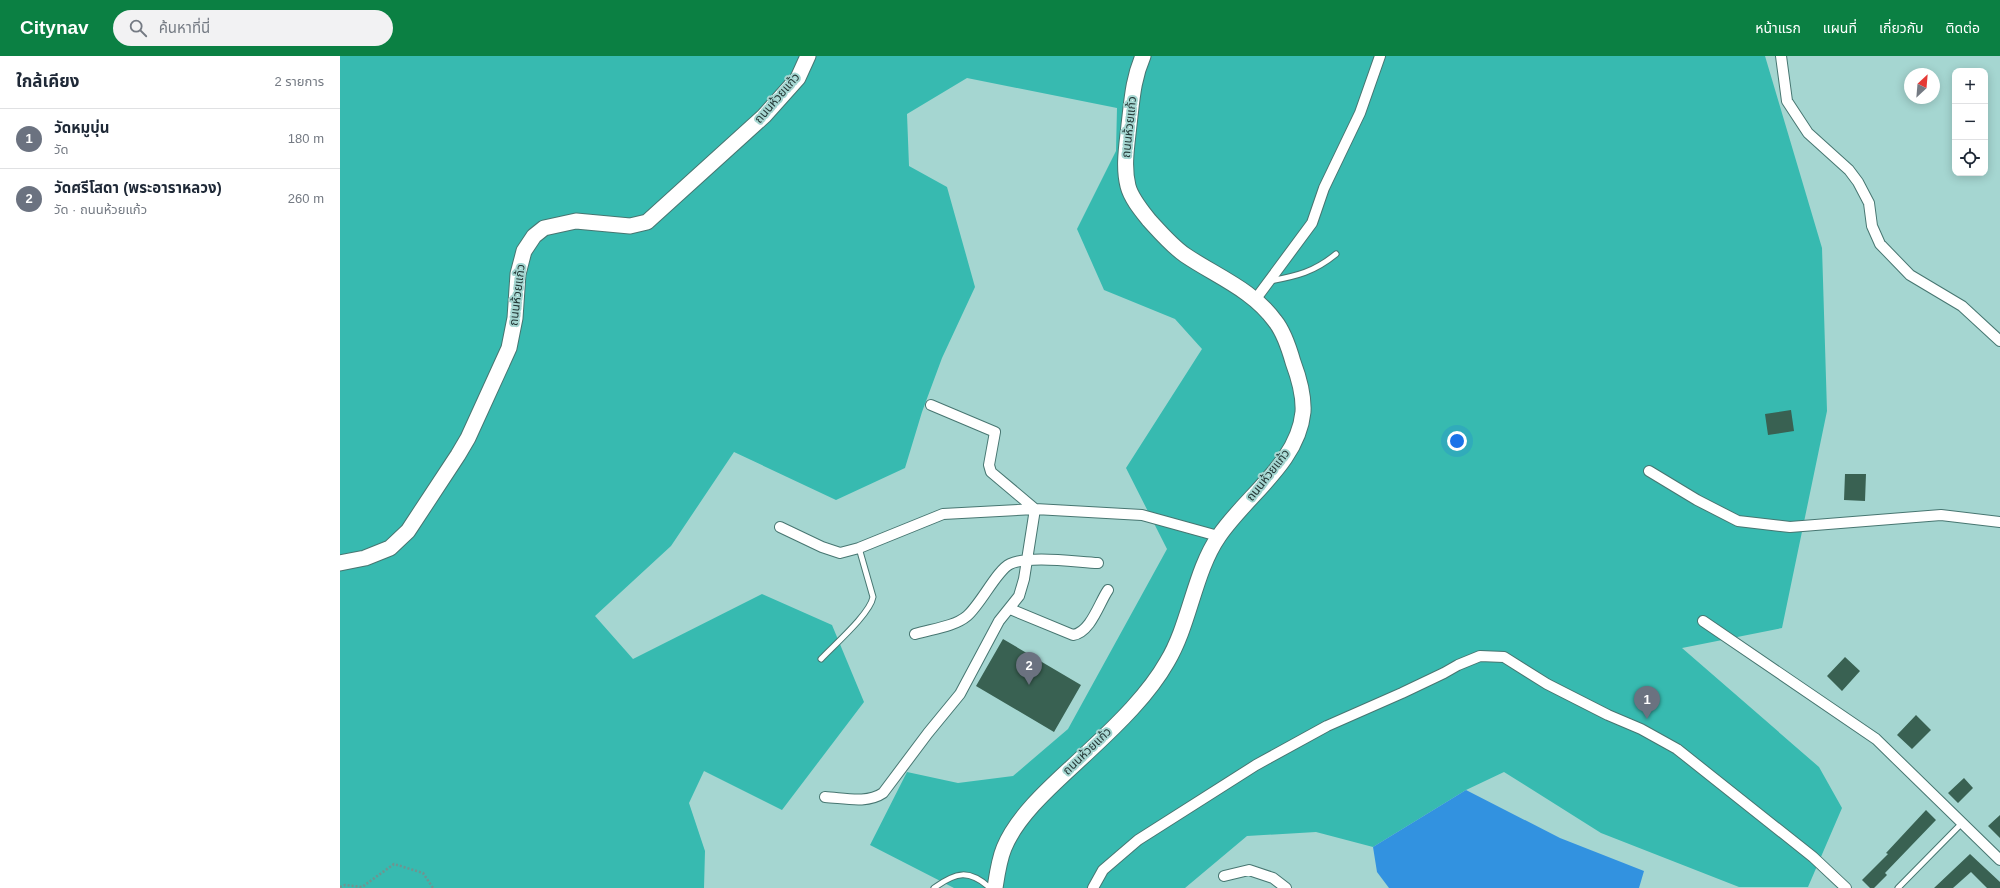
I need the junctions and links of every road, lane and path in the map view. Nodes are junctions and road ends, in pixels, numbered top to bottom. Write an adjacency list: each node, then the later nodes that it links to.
1 (808, 56): 17 (main road, ถนนห้วยแก้ว)
2 (1142, 56): 7 (main road, ถนนห้วยแก้ว)
3 (1380, 56): 6 (street)
4 (1781, 56): 8 (street)
5 (1336, 254): 6 (lane)
6 (1269, 282): 7 (street)
7 (1255, 300): 14 (main road, ถนนห้วยแก้ว)
8 (2000, 341)
9 (931, 405): 11 (street)
10 (1649, 471): 12 (street)
11 (1035, 509): 14 (street); 15 (street); 16 (street)
12 (2000, 522)
13 (780, 527): 15 (street)
14 (1218, 536): 32 (main road, ถนนห้วยแก้ว)
15 (859, 548): 23 (lane)
16 (1026, 560): 18 (street); 20 (street); 22 (street)
17 (340, 563)
18 (1098, 563)
19 (1108, 590): 20 (street)
20 (1010, 608): 24 (street)
21 (1703, 621): 25 (street)
22 (915, 634)
23 (821, 658)
24 (825, 797)
25 (1962, 823): 26 (street); 36 (lane)
26 (2000, 860)
27 (1224, 876): 34 (street)
28 (340, 887): 29 (path)
29 (434, 888)
30 (934, 888): 31 (lane)
31 (990, 888)
32 (995, 888)
33 (1093, 888): 35 (street)
34 (1286, 888)
35 (1846, 888)
36 (1898, 888)

